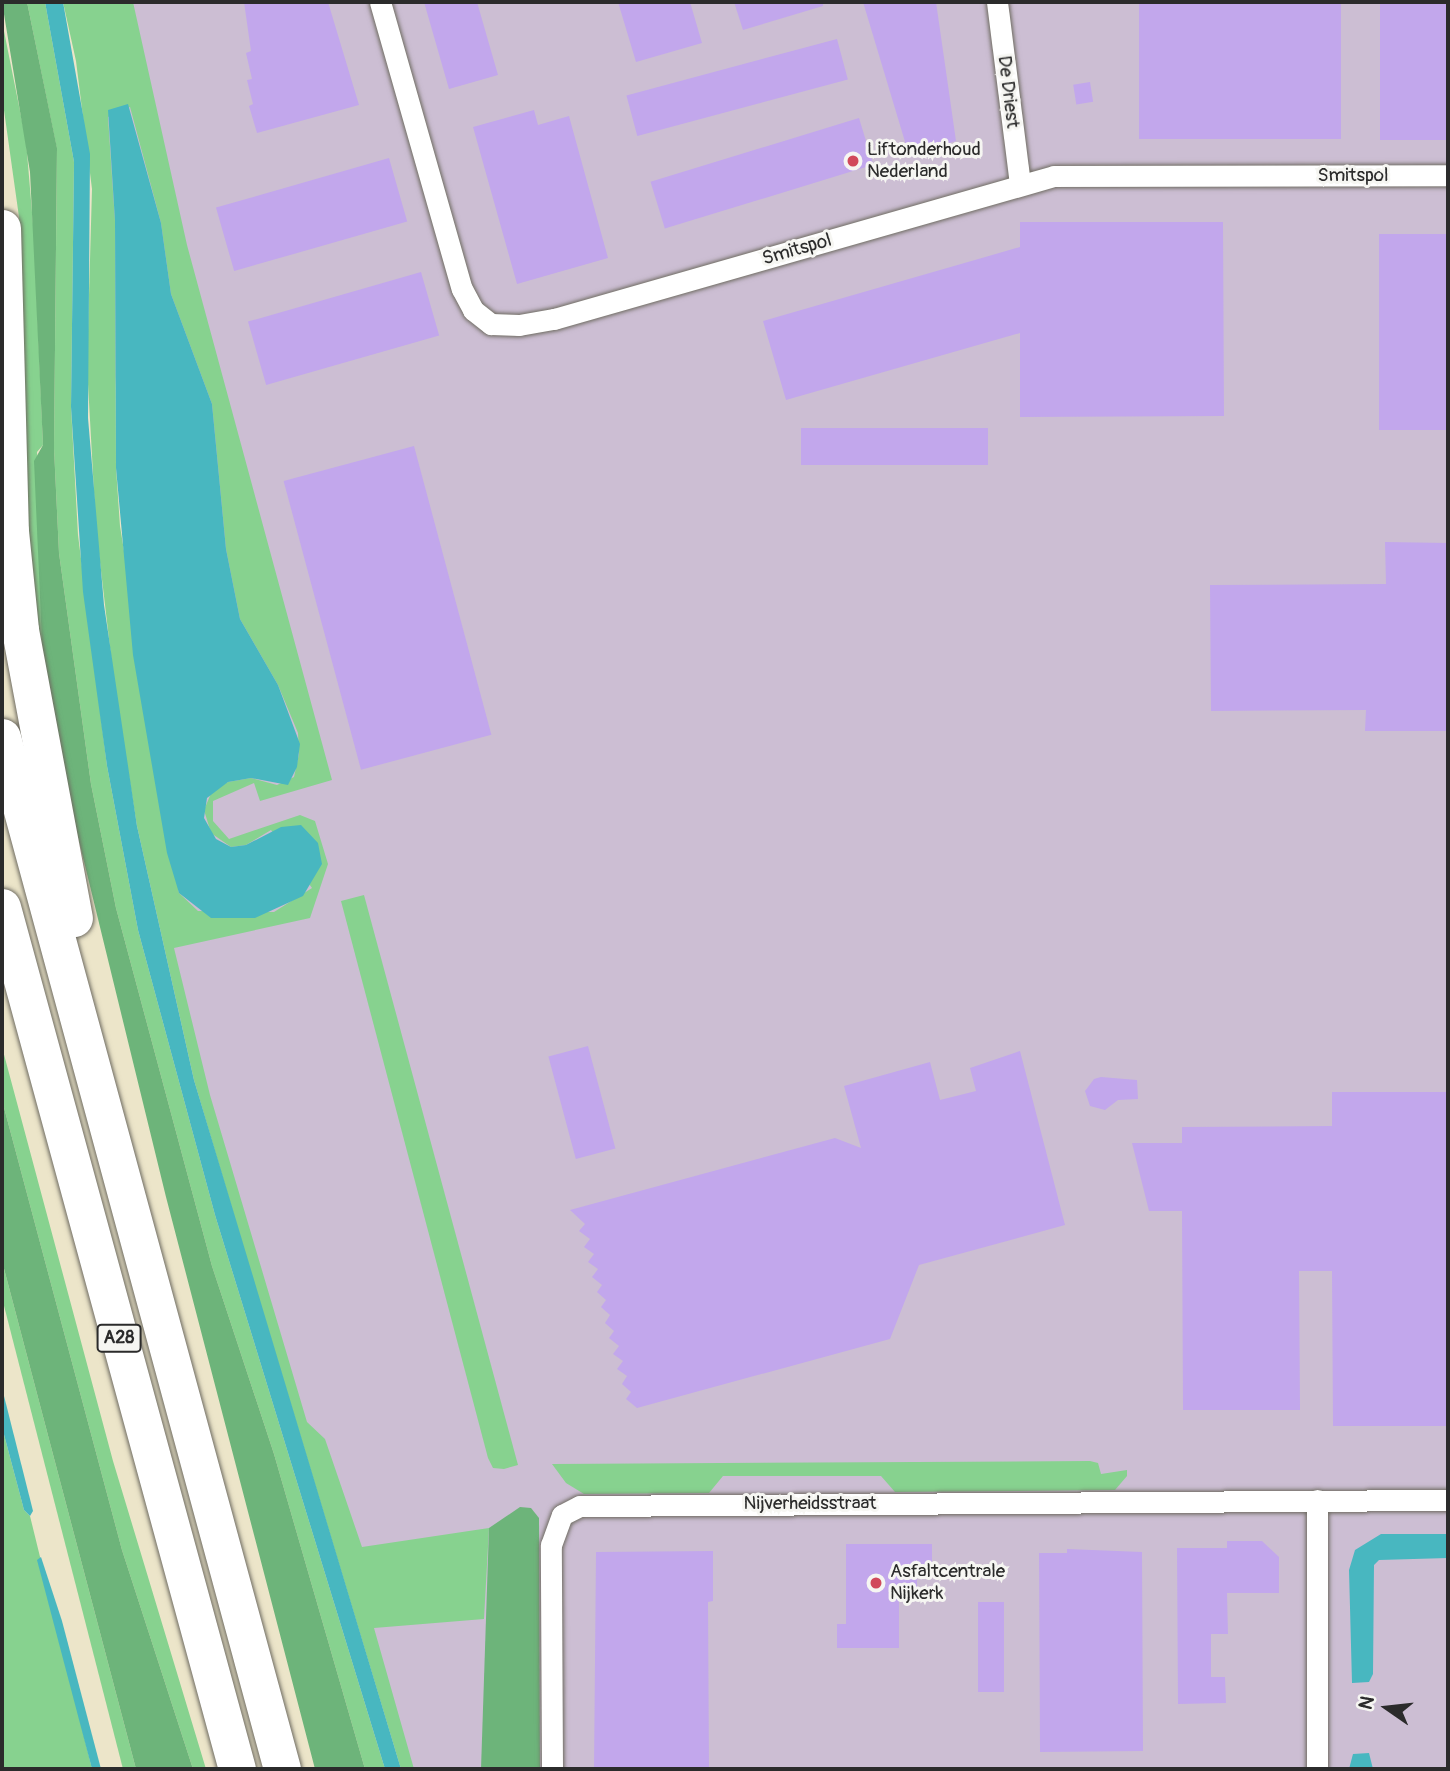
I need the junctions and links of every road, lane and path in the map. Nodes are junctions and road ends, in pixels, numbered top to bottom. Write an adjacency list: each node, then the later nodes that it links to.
1 (380, 2): 4 (street, Smitspol)
2 (997, 2): 4 (street, De Driest)
3 (1448, 176): 4 (street, Smitspol)
4 (1020, 183)
5 (2, 228): 8 (highway, A28)
6 (2, 737): 8 (highway, A28)
7 (2, 907): 12 (highway, A28)
8 (127, 1198): 13 (highway, A28)
9 (1317, 1500): 10 (street, Nijverheidsstraat); 11 (street); 14 (street, Nijverheidsstraat)
10 (1448, 1500)
11 (1317, 1768)
12 (237, 1769)
13 (282, 1769)
14 (552, 1769)

